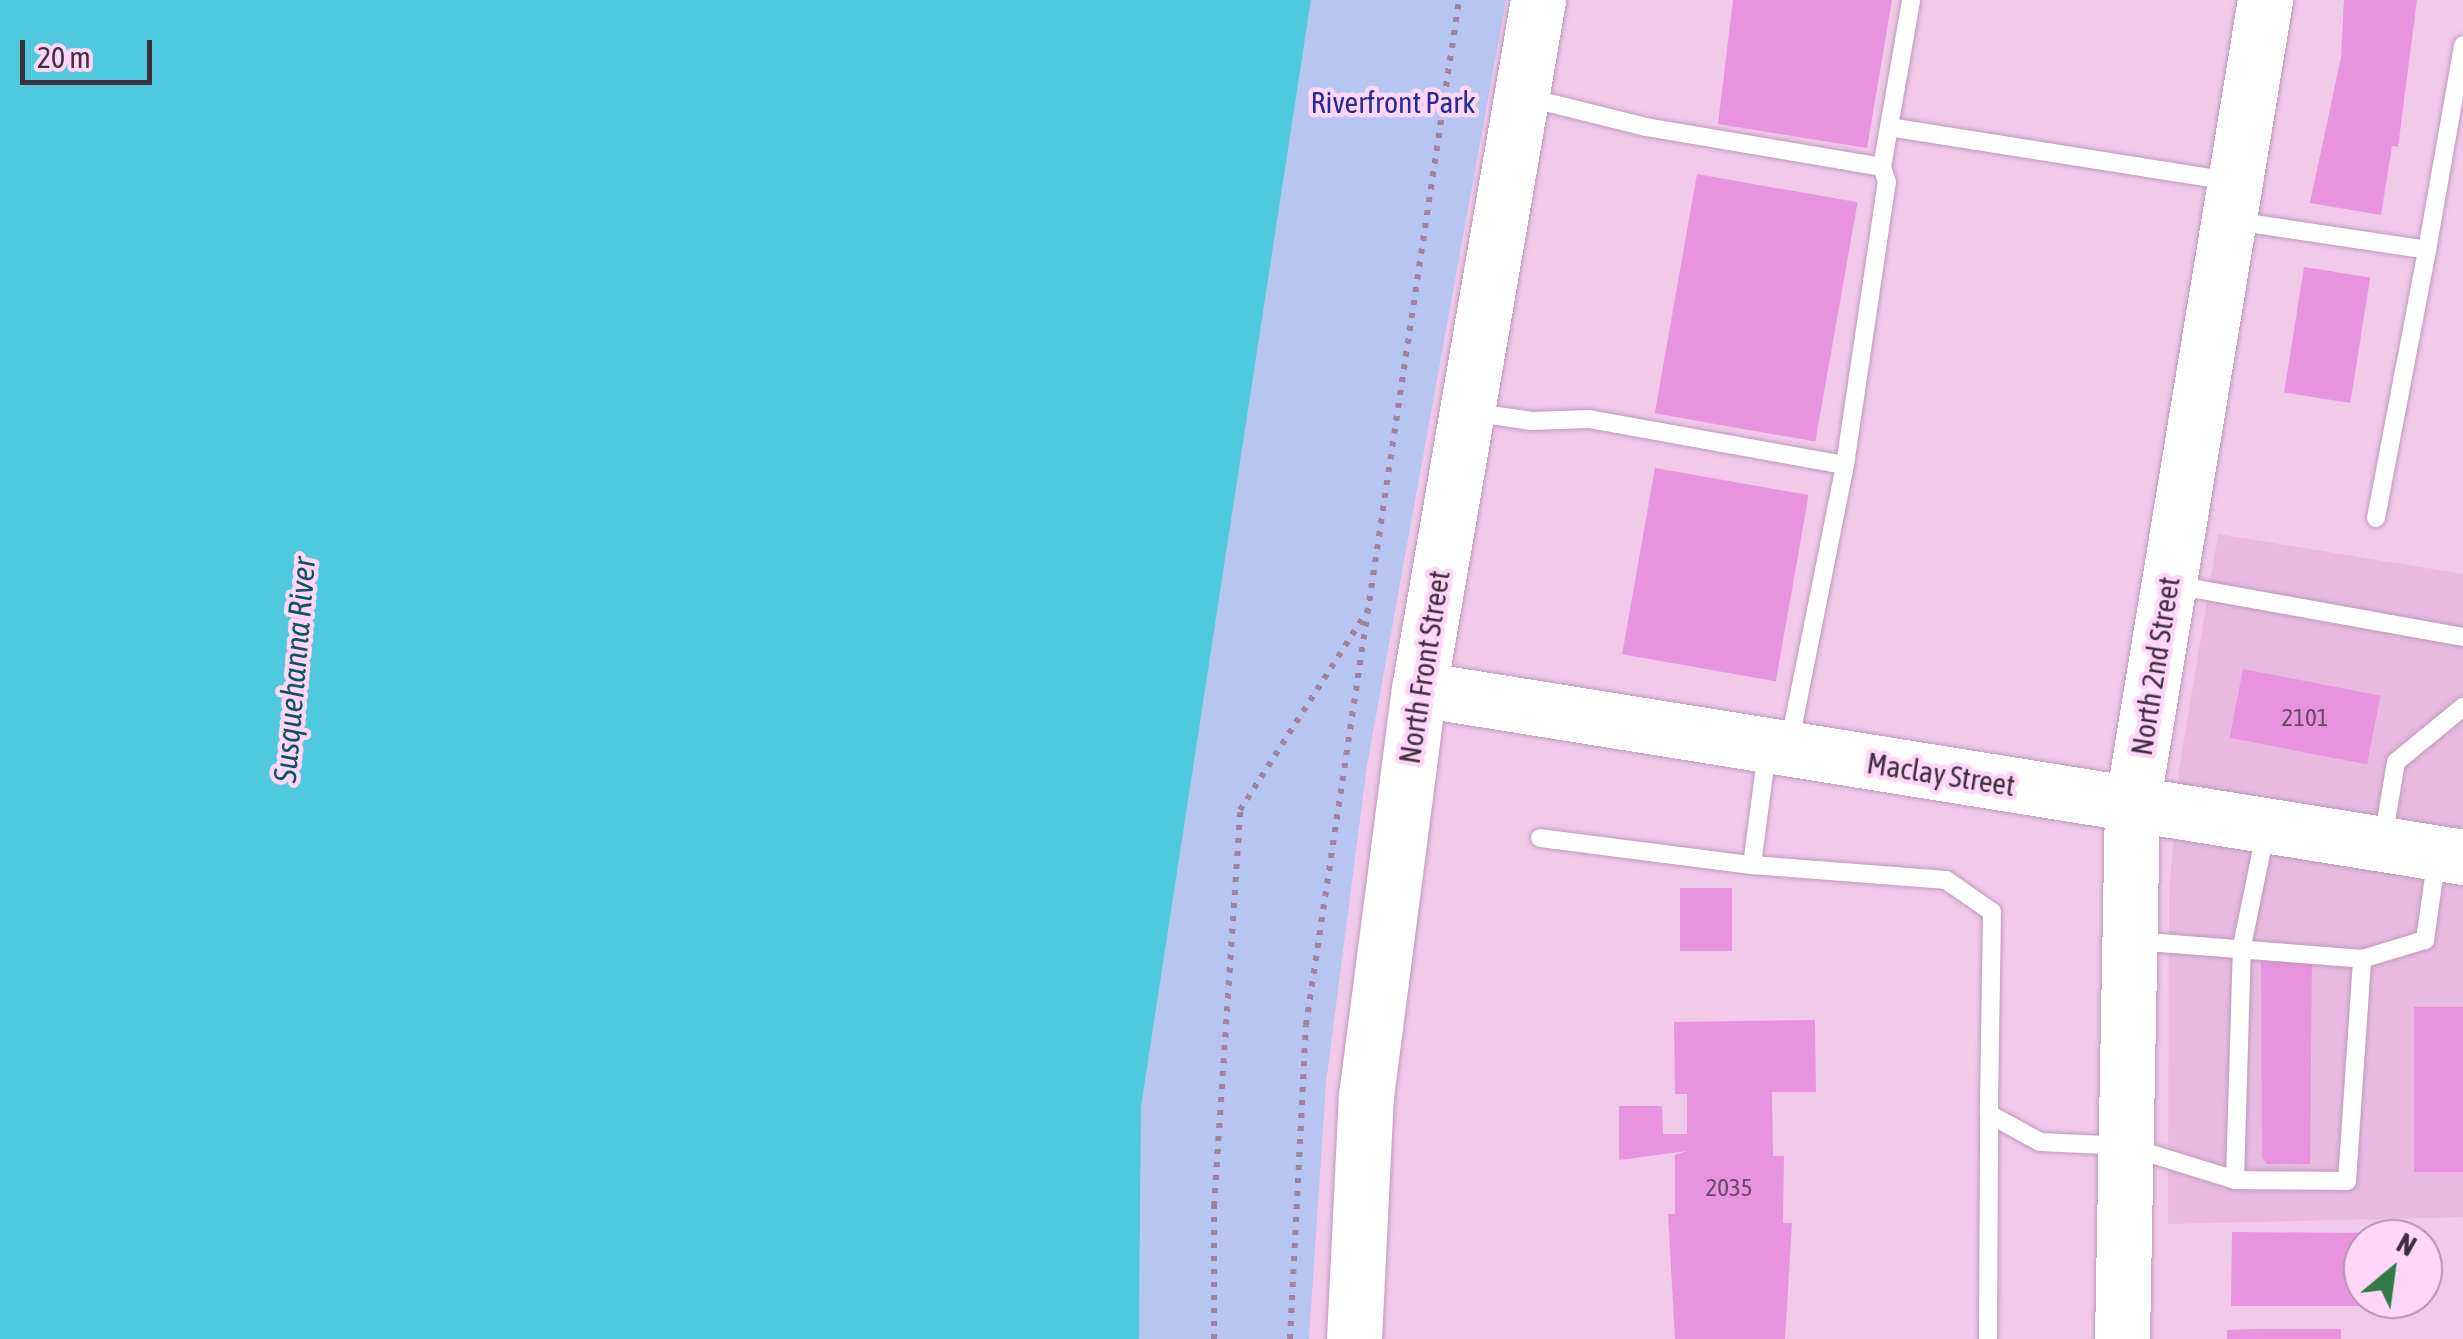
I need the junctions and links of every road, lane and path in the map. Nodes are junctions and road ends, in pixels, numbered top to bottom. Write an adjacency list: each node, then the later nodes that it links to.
1 (1458, 0): 15 (path)
2 (1538, 0): 6 (main road, North Front Street)
3 (1911, 0): 7 (lane)
4 (2264, 0): 9 (main road, North 2nd Street)
5 (2463, 45): 10 (lane)
6 (1521, 96): 8 (lane); 11 (main road, North Front Street)
7 (1889, 128): 8 (lane); 9 (lane)
8 (1882, 167): 12 (lane)
9 (2231, 201): 10 (lane); 14 (main road, North 2nd Street)
10 (2427, 250): 13 (lane)
11 (1467, 411): 12 (lane); 17 (main road, North Front Street)
12 (1846, 465): 19 (lane)
13 (2376, 518)
14 (2168, 584): 16 (lane); 20 (main road, North 2nd Street)
15 (1374, 600): 32 (path); 33 (path)
16 (2463, 637)
17 (1418, 689): 19 (main road, Maclay Street); 34 (main road, North Front Street)
18 (2463, 708): 23 (lane)
19 (1778, 748): 20 (main road, Maclay Street); 25 (lane)
20 (2132, 806): 21 (main road, Maclay Street); 26 (main road, North 2nd Street)
21 (2266, 826): 23 (main road, Maclay Street); 27 (lane)
22 (1540, 838): 25 (lane)
23 (2382, 844): 24 (main road, Maclay Street)
24 (2450, 855): 28 (lane)
25 (1752, 866): 29 (lane)
26 (2129, 941): 27 (lane); 30 (main road, North 2nd Street)
27 (2242, 946): 28 (lane); 31 (lane)
28 (2362, 959): 31 (lane)
29 (1989, 1114): 30 (lane); 35 (lane)
30 (2126, 1146): 31 (lane); 36 (main road, North 2nd Street)
31 (2236, 1180)
32 (1214, 1339)
33 (1290, 1339)
34 (1354, 1339)
35 (1988, 1339)
36 (2122, 1339)

